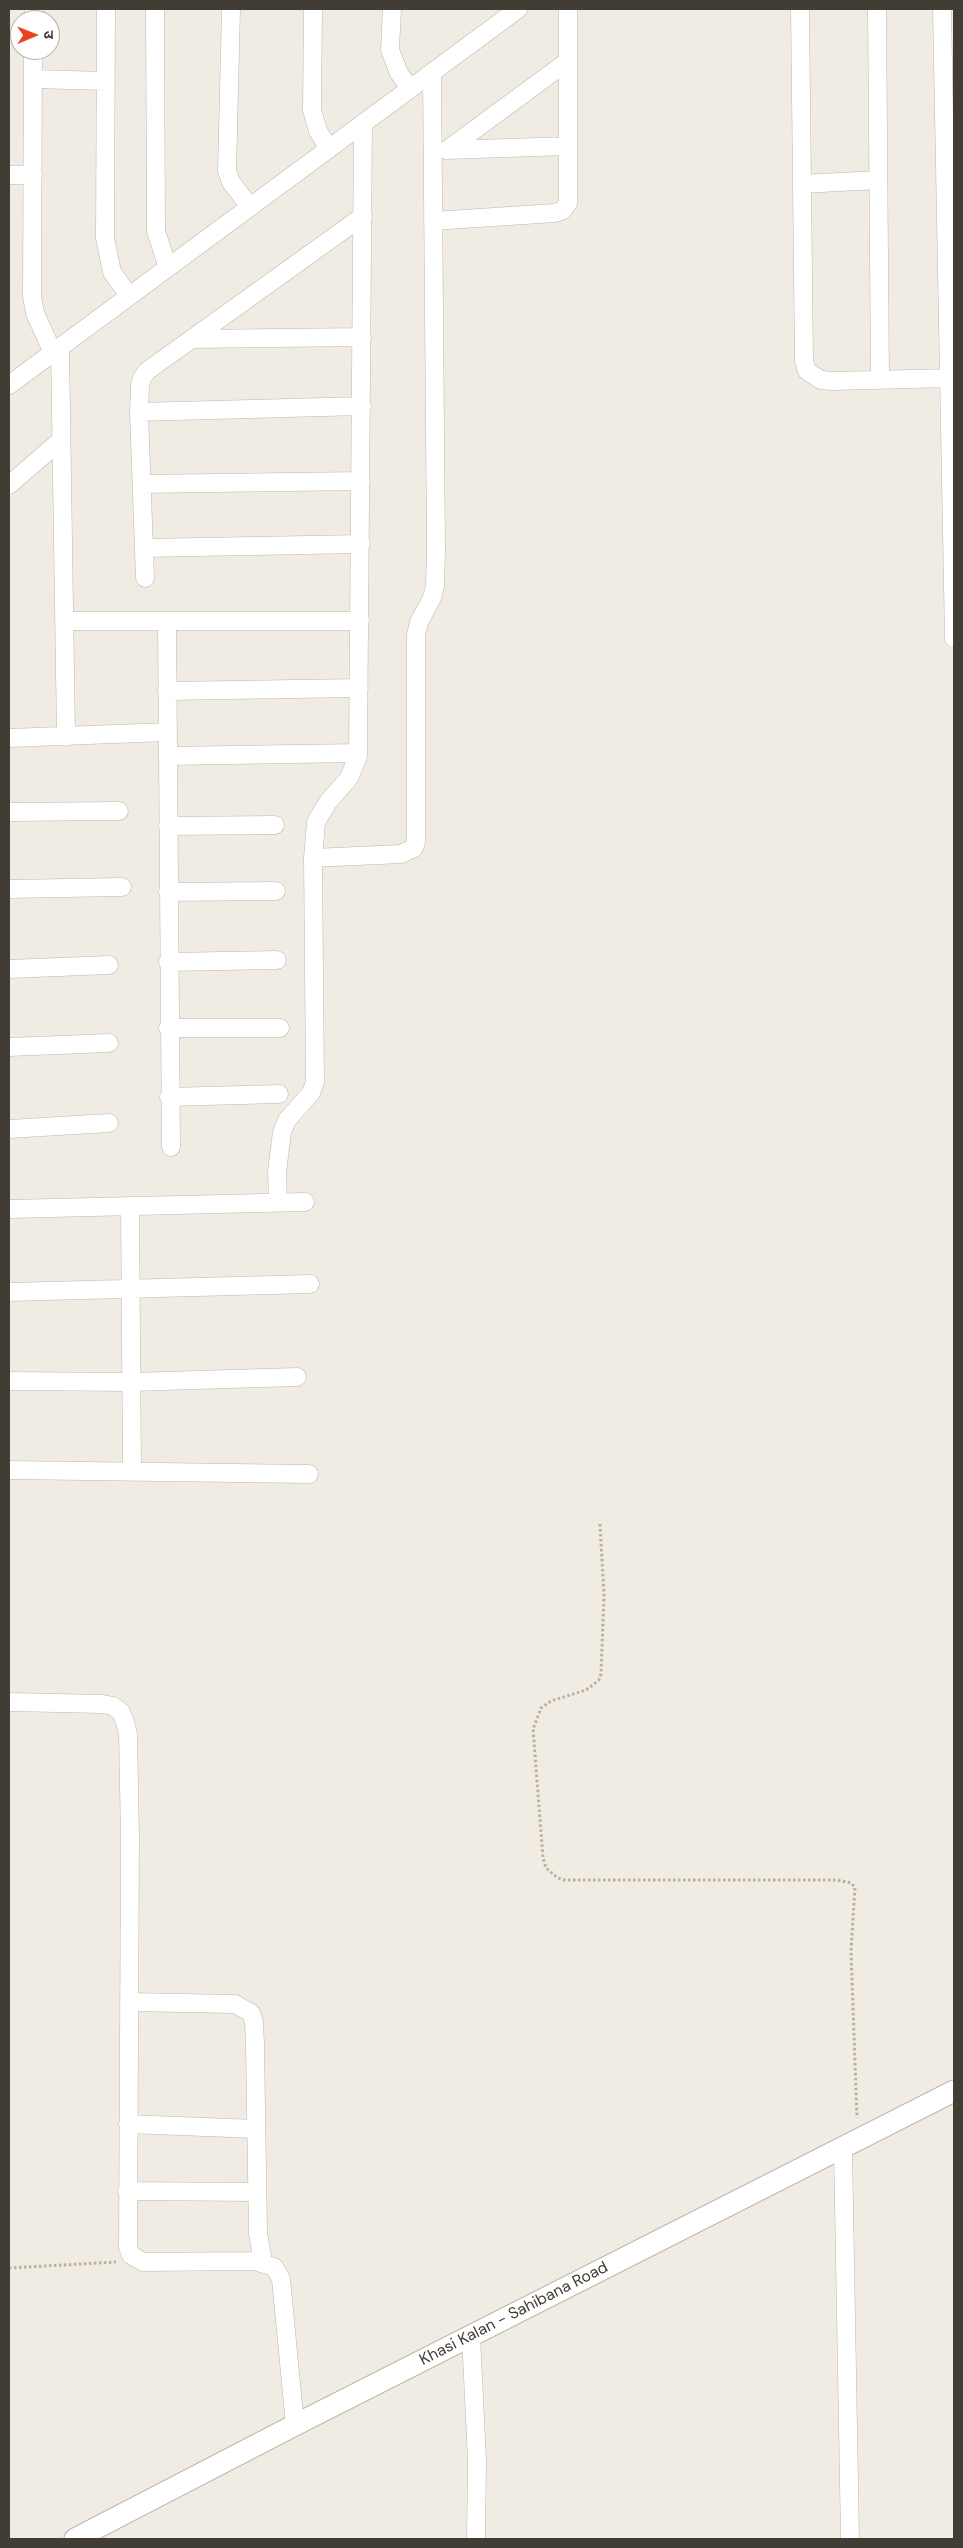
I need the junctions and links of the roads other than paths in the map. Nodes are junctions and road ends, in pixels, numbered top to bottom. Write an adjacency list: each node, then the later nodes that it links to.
1 (106, 9): 17 (street)
2 (155, 9): 32 (street)
3 (230, 9): 28 (street)
4 (313, 9): 22 (street)
5 (392, 9): 18 (street)
6 (518, 9): 11 (street)
7 (568, 9): 14 (street)
8 (800, 9): 27 (street)
9 (877, 9): 26 (street)
10 (942, 9): 12 (street)
11 (494, 17): 15 (street)
12 (949, 55): 20 (street)
13 (33, 60): 16 (street)
14 (568, 60): 21 (street); 23 (street)
15 (432, 73): 18 (street); 23 (street)
16 (33, 79): 17 (street); 24 (street)
17 (106, 81): 34 (street)
18 (410, 89): 19 (street)
19 (363, 123): 22 (street); 30 (street)
20 (950, 134): 29 (street)
21 (568, 146): 23 (street); 31 (street)
22 (329, 149): 28 (street)
23 (440, 150): 31 (street)
24 (33, 174): 25 (street); 37 (street)
25 (9, 175)
26 (878, 180): 27 (street); 40 (street)
27 (802, 184): 40 (street)
28 (250, 207): 32 (street)
29 (950, 210): 33 (street)
30 (362, 216): 35 (street); 36 (street)
31 (433, 221): 70 (street)
32 (168, 268): 34 (street)
33 (951, 284): 38 (street)
34 (129, 296): 37 (street)
35 (362, 337): 36 (street); 42 (street)
36 (192, 339): 43 (street)
37 (56, 350): 41 (street); 45 (street)
38 (952, 358): 39 (street)
39 (950, 378): 40 (street); 44 (street)
40 (880, 380)
41 (9, 385)
42 (362, 406): 43 (street); 46 (street)
43 (139, 412): 47 (street)
44 (953, 426): 49 (street)
45 (61, 440): 48 (street); 57 (street)
46 (361, 481): 47 (street); 50 (street)
47 (142, 484): 51 (street)
48 (9, 485)
49 (953, 491): 52 (street)
50 (360, 544): 51 (street); 56 (street)
51 (144, 548): 53 (street)
52 (954, 559): 54 (street)
53 (145, 578)
54 (954, 618): 58 (street)
55 (167, 621): 56 (street); 57 (street); 60 (street)
56 (360, 621): 59 (street)
57 (64, 622): 62 (street)
58 (954, 638)
59 (359, 688): 60 (street); 64 (street)
60 (167, 691): 61 (street)
61 (168, 732): 62 (street); 65 (street)
62 (66, 736): 63 (street)
63 (9, 738)
64 (358, 753): 65 (street); 70 (street)
65 (168, 756): 69 (street)
66 (119, 810): 67 (street)
67 (9, 812)
68 (274, 825): 69 (street)
69 (168, 826): 73 (street)
70 (313, 858): 89 (street)
71 (122, 887): 72 (street)
72 (9, 889)
73 (168, 892): 74 (street); 76 (street)
74 (276, 892)
75 (277, 960): 76 (street)
76 (168, 962): 79 (street)
77 (109, 964): 78 (street)
78 (9, 969)
79 (168, 1028): 80 (street); 84 (street)
80 (280, 1028)
81 (109, 1043): 82 (street)
82 (9, 1047)
83 (279, 1094): 84 (street)
84 (169, 1098): 87 (street)
85 (109, 1123): 86 (street)
86 (9, 1129)
87 (171, 1147)
88 (304, 1202): 89 (street)
89 (278, 1203): 90 (street)
90 (130, 1206): 91 (street); 93 (street)
91 (9, 1209)
92 (310, 1284): 93 (street)
93 (130, 1290): 94 (street); 97 (street)
94 (9, 1292)
95 (297, 1377): 97 (street)
96 (9, 1381): 97 (street)
97 (131, 1382): 99 (street)
98 (9, 1470): 99 (street)
99 (132, 1472): 100 (street)
100 (309, 1474)
101 (9, 1702): 102 (street)
102 (129, 2002): 104 (street); 105 (street)
103 (954, 2091): 106 (street, Khasi Kalan - Sahibana Road)
104 (128, 2124): 105 (street); 107 (street)
105 (256, 2128): 108 (street)
106 (850, 2145): 110 (street, Khasi Kalan - Sahibana Road); 114 (street)
107 (127, 2191): 108 (street); 109 (street)
108 (257, 2192): 109 (street)
109 (263, 2262): 111 (street)
110 (471, 2336): 111 (street, Khasi Kalan - Sahibana Road); 113 (street)
111 (295, 2425): 112 (street, Khasi Kalan - Sahibana Road)
112 (76, 2539)
113 (476, 2539)
114 (850, 2539)

